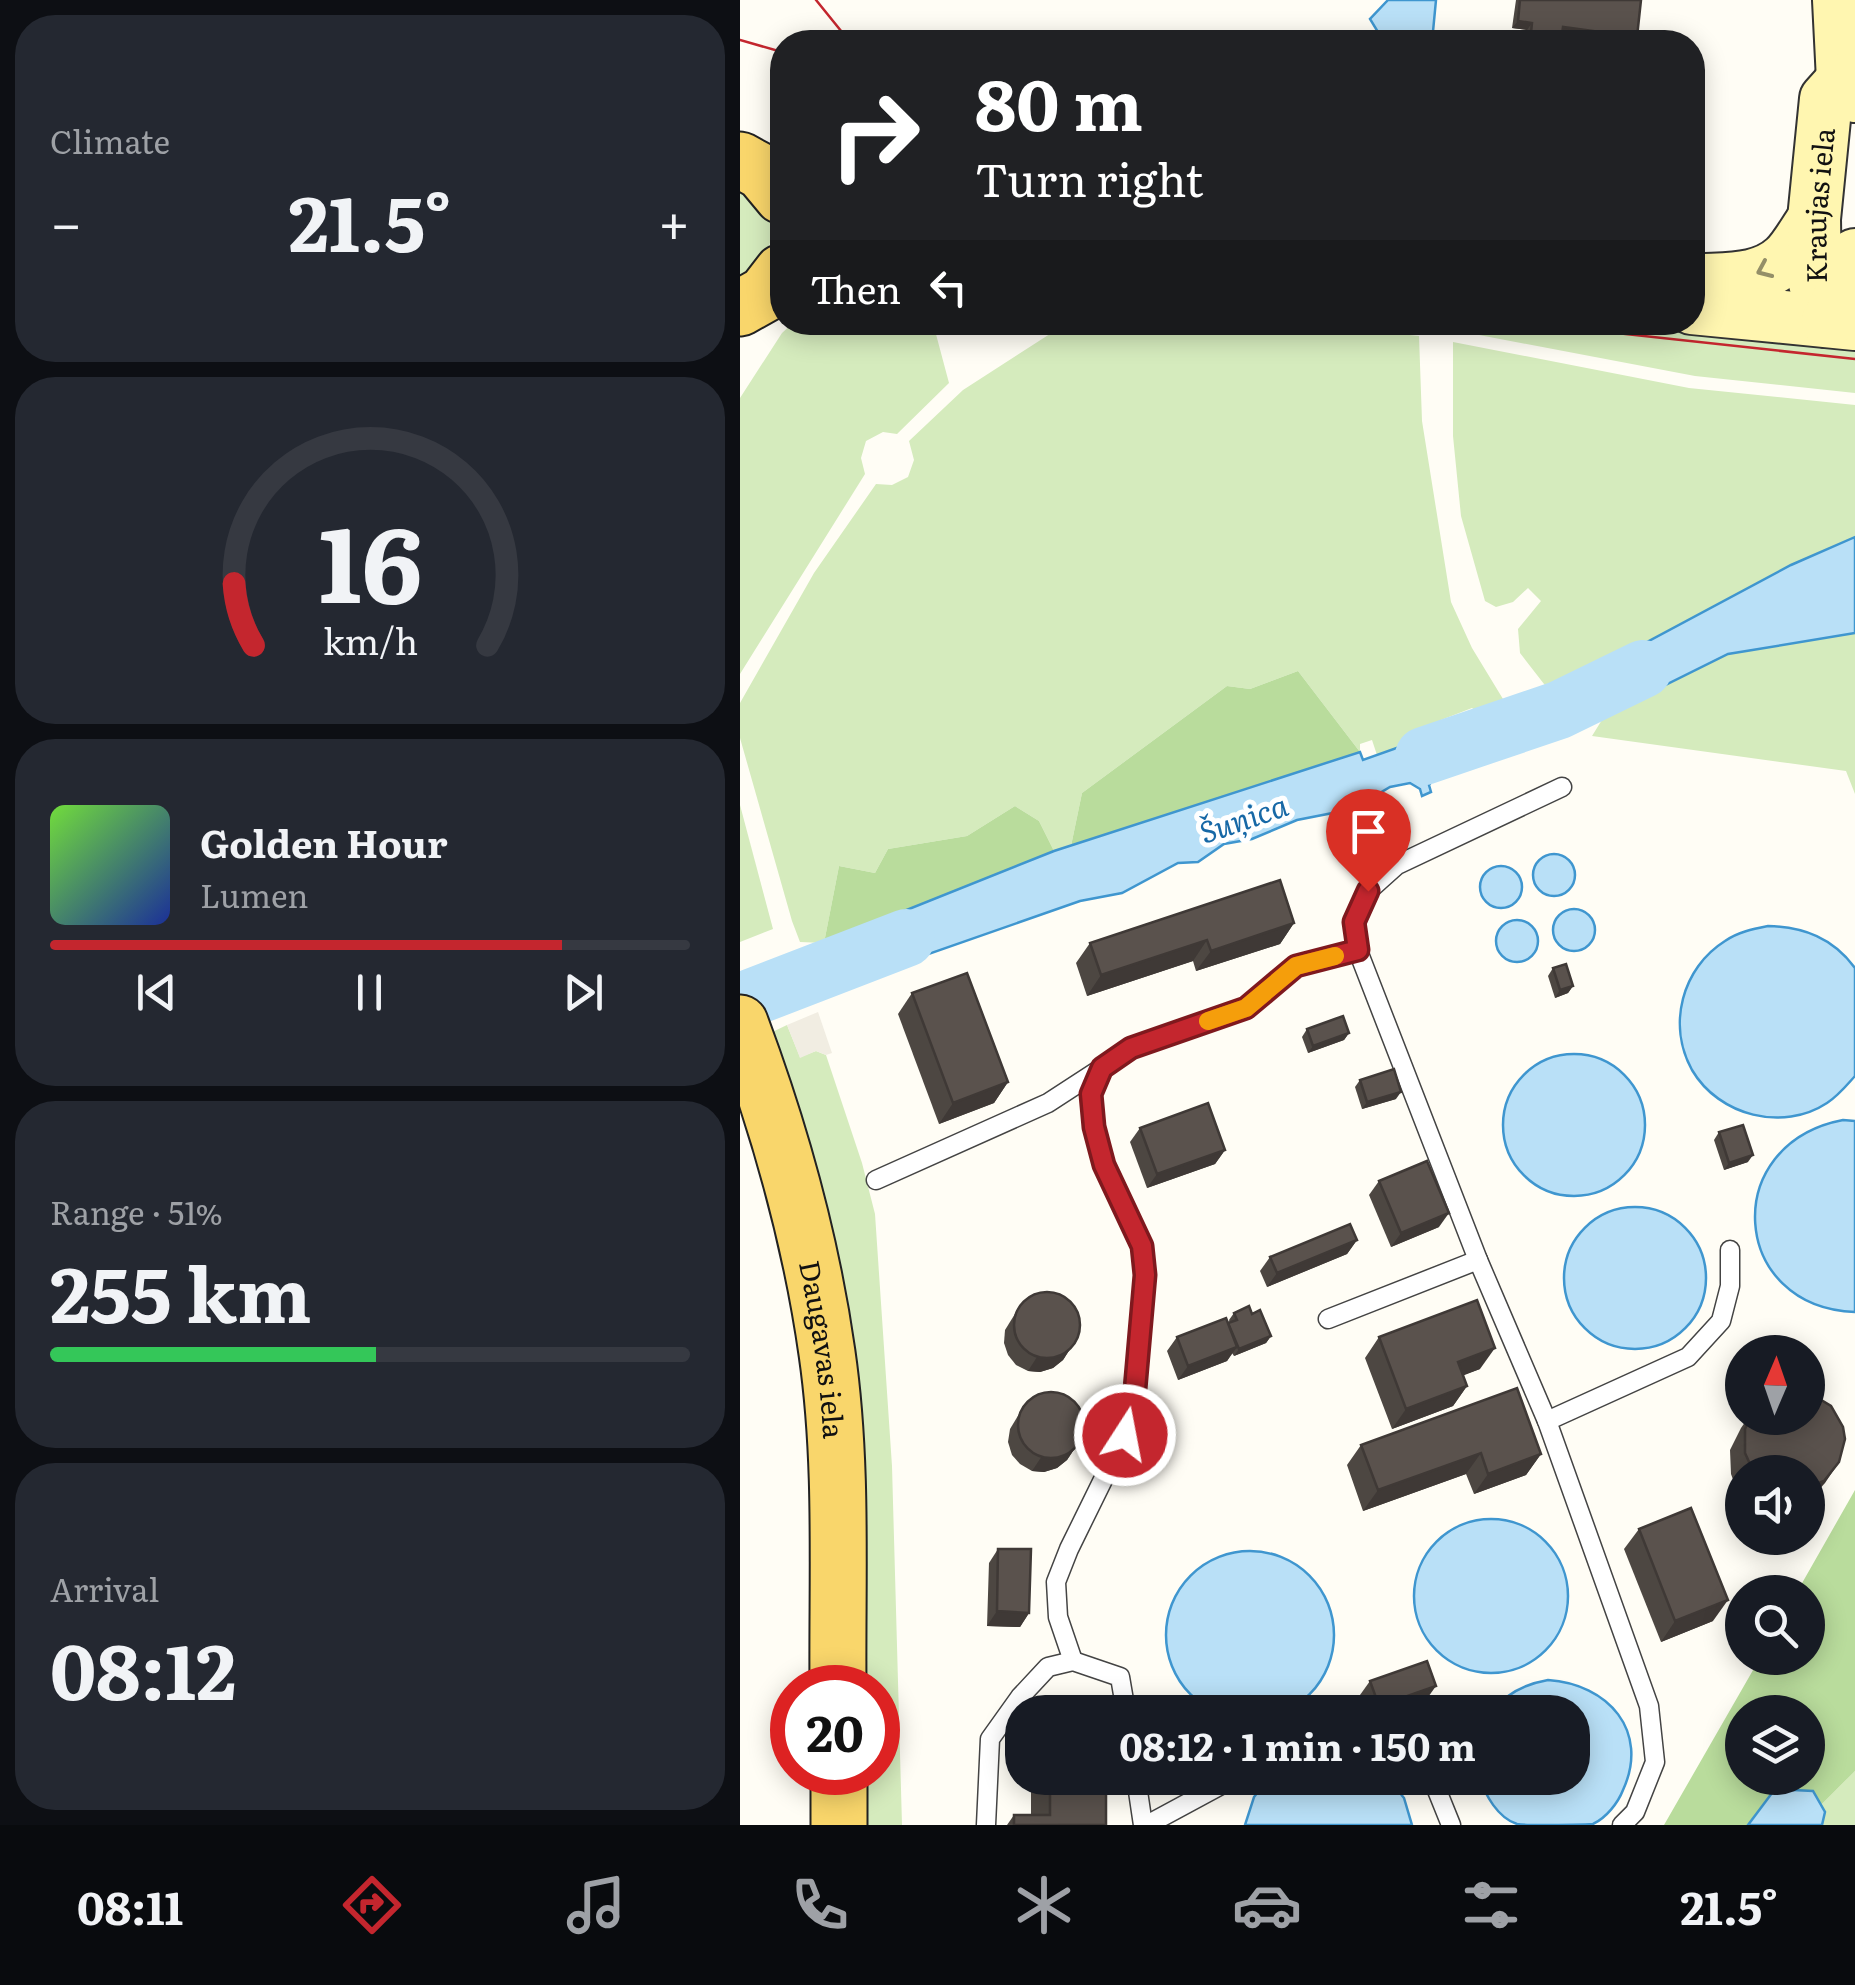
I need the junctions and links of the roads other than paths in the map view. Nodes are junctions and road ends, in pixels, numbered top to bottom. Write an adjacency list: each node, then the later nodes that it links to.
1 (1839, 0): 2 (street, Kraujas iela)
2 (1849, 88): 3 (street, Kraujas iela)
3 (1814, 219): 5 (street, one-way to 5); 9 (street, Kraujas iela)
4 (1855, 255): 9 (street, Kraujas iela)
5 (1705, 280)
6 (770, 288): 7 (main road)
7 (740, 308)
8 (1705, 309): 9 (street)
9 (1842, 322)
10 (1562, 787): 11 (lane)
11 (1358, 950): 13 (lane); 16 (lane)
12 (741, 1025): 20 (main road, Daugavas iela)
13 (1102, 1068): 14 (lane); 19 (lane)
14 (876, 1180)
15 (1730, 1250): 18 (lane)
16 (1478, 1260): 17 (lane); 18 (lane)
17 (1328, 1319)
18 (1547, 1420): 30 (lane)
19 (1073, 1661): 21 (lane); 27 (lane)
20 (838, 1665)
21 (1123, 1695)
22 (838, 1795): 26 (main road)
23 (1139, 1795): 28 (lane)
24 (1202, 1795): 28 (lane)
25 (1439, 1795): 29 (lane)
26 (839, 1825)
27 (986, 1825)
28 (1145, 1825)
29 (1451, 1825)
30 (1622, 1825)

